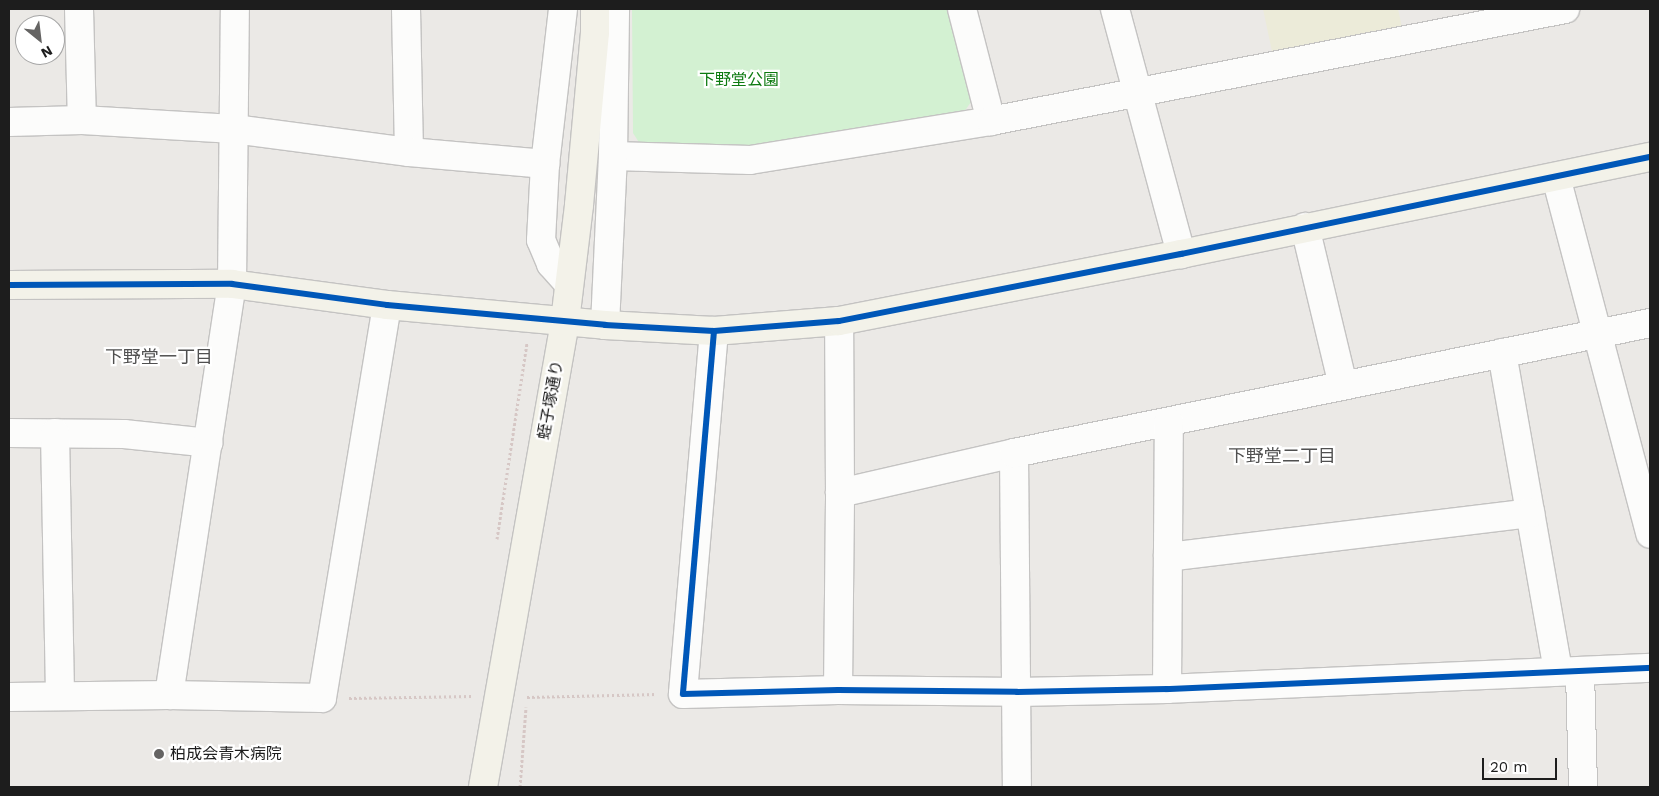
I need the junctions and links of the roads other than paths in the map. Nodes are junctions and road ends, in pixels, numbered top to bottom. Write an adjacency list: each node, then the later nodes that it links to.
1 (79, 9): 11 (street)
2 (235, 9): 14 (street)
3 (406, 9): 15 (street)
4 (563, 9): 18 (street)
5 (595, 9): 22 (street, 蛭子塚通り)
6 (615, 9): 16 (street)
7 (962, 9): 12 (street)
8 (1115, 9): 10 (street)
9 (1563, 9): 10 (street)
10 (1136, 92): 12 (street); 21 (street)
11 (82, 120): 13 (street); 14 (street)
12 (991, 121): 16 (street)
13 (9, 122)
14 (234, 129): 15 (street); 23 (street)
15 (409, 152): 18 (street)
16 (613, 156): 29 (street)
17 (1650, 156): 19 (street)
18 (545, 164): 22 (street)
19 (1556, 177): 20 (street); 31 (street)
20 (1305, 228): 21 (street); 33 (street)
21 (1180, 254): 27 (street)
22 (570, 272): 26 (street, 蛭子塚通り)
23 (232, 284): 24 (street); 25 (street); 37 (street)
24 (9, 285)
25 (387, 304): 26 (street); 49 (street)
26 (565, 321): 29 (street); 52 (street, 蛭子塚通り)
27 (839, 321): 30 (street); 40 (street)
28 (1650, 323): 31 (street)
29 (605, 325): 30 (street)
30 (714, 331): 47 (street)
31 (1597, 333): 32 (street); 39 (street)
32 (1502, 353): 33 (street); 41 (street)
33 (1343, 385): 34 (street)
34 (1169, 422): 38 (street); 43 (street)
35 (9, 433): 36 (street)
36 (54, 433): 37 (street); 51 (street)
37 (209, 443): 49 (street)
38 (1014, 453): 40 (street); 48 (street)
39 (1643, 474): 42 (street)
40 (840, 493): 47 (street)
41 (1530, 513): 43 (street); 45 (street)
42 (1650, 534)
43 (1168, 557): 46 (street)
44 (1650, 668): 45 (street)
45 (1569, 671): 46 (street); 54 (street)
46 (1167, 689): 48 (street)
47 (838, 690): 48 (street)
48 (1017, 692): 53 (street)
49 (169, 695): 51 (street)
50 (9, 696): 51 (street)
51 (60, 696)
52 (483, 787)
53 (1017, 787)
54 (1583, 787)

